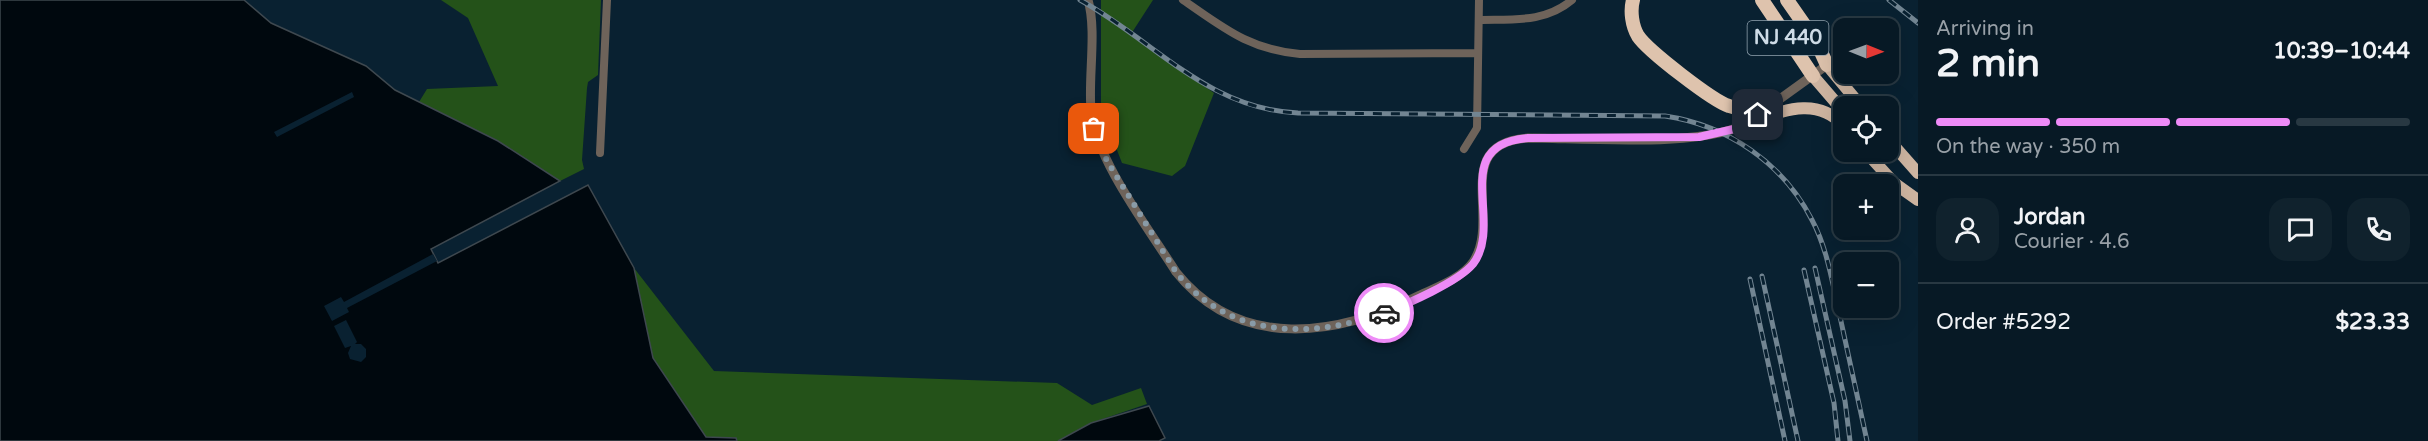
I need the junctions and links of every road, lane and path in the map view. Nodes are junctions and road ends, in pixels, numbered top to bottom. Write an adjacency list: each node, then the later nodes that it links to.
1 (608, 0): 20 (street)
2 (1088, 0): 17 (street)
3 (1183, 0): 10 (street)
4 (1479, 0): 9 (street)
5 (1572, 0): 9 (street)
6 (1633, 0): 15 (highway)
7 (1762, 0): 12 (highway, NJ 440)
8 (1787, 0): 11 (highway, NJ 440)
9 (1479, 20): 10 (street)
10 (1477, 53): 18 (street)
11 (1827, 65): 12 (street); 13 (highway, NJ 440)
12 (1813, 76): 14 (highway, NJ 440); 15 (street)
13 (1853, 96)
14 (1833, 99)
15 (1770, 106): 17 (street)
16 (1833, 118): 17 (highway)
17 (1747, 123)
18 (1464, 149)
19 (1899, 151): 23 (highway)
20 (600, 153)
21 (1875, 162): 24 (highway)
22 (1886, 162): 24 (highway)
23 (1918, 172)
24 (1918, 199)

